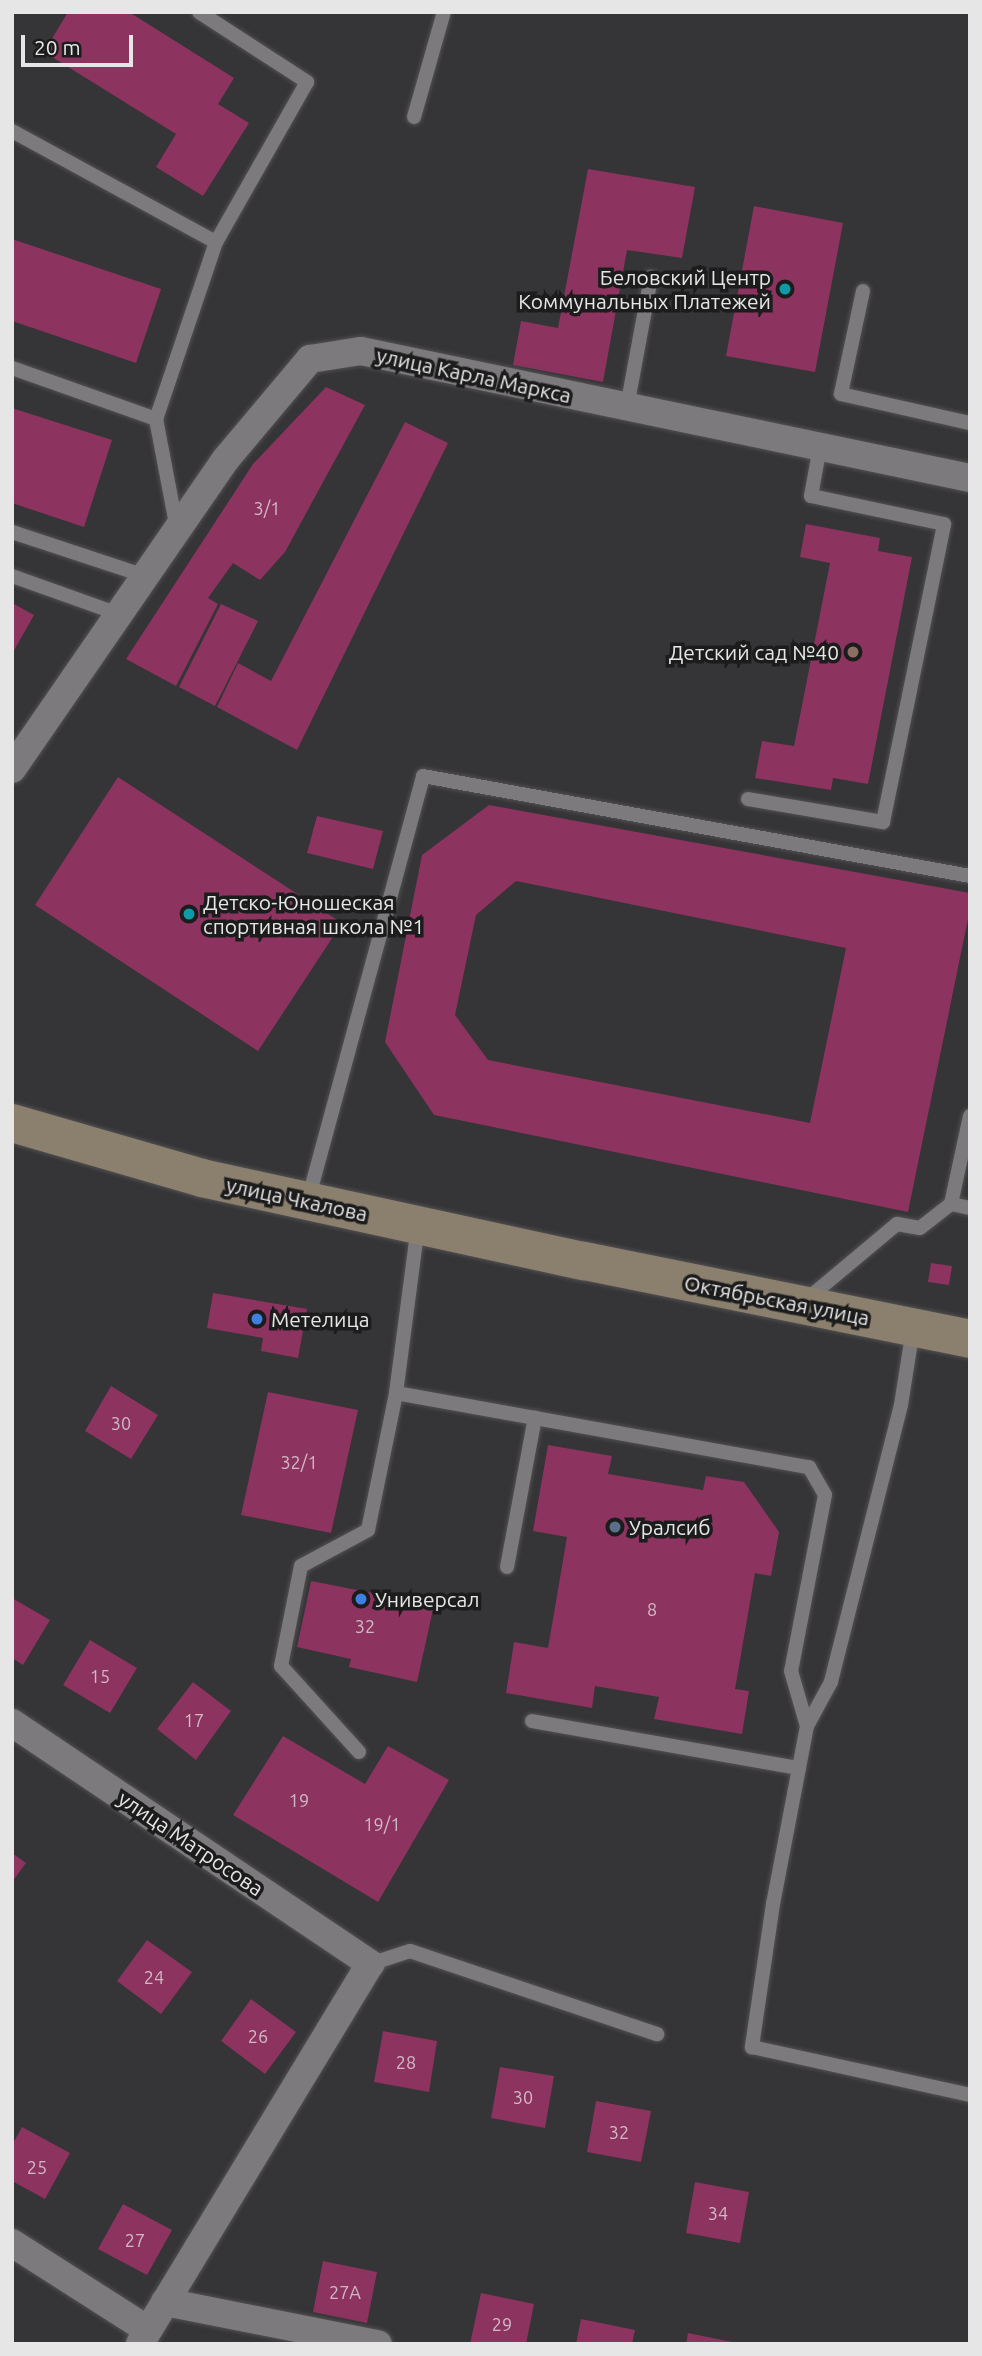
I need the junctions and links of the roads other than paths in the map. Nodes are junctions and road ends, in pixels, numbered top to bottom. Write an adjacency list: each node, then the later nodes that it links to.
1 (199, 12): 5 (lane)
2 (444, 12): 3 (lane)
3 (414, 117)
4 (12, 131): 5 (lane)
5 (216, 242): 10 (lane)
6 (651, 277): 9 (lane)
7 (863, 290): 11 (lane)
8 (12, 368): 10 (lane)
9 (627, 407): 12 (street, улица Карла Маркса); 14 (street, улица Карла Маркса)
10 (156, 419): 14 (lane)
11 (970, 423)
12 (820, 447): 13 (street, улица Карла Маркса); 20 (lane)
13 (970, 478)
14 (177, 530): 17 (street, улица Карла Маркса)
15 (12, 532): 17 (lane)
16 (12, 576): 18 (lane)
17 (145, 576): 18 (street, улица Карла Маркса)
18 (119, 614): 19 (street, улица Карла Маркса)
19 (12, 769)
20 (748, 799)
21 (970, 876): 24 (lane)
22 (970, 1116): 25 (lane)
23 (12, 1123): 24 (street, улица Чкалова)
24 (307, 1201): 27 (street, улица Чкалова)
25 (951, 1204): 26 (lane); 29 (lane)
26 (970, 1208)
27 (418, 1226): 28 (street, улица Чкалова); 32 (lane)
28 (584, 1261): 29 (street, Октябрьская улица)
29 (800, 1305): 30 (street, Октябрьская улица)
30 (913, 1328): 31 (street, Октябрьская улица); 37 (lane)
31 (970, 1339)
32 (396, 1393): 33 (lane); 38 (lane)
33 (535, 1418): 34 (lane); 37 (lane)
34 (507, 1567)
35 (532, 1721): 39 (lane)
36 (12, 1723): 40 (street, улица Матросова)
37 (807, 1727): 39 (lane)
38 (359, 1752)
39 (799, 1768): 42 (lane)
40 (370, 1964): 41 (lane); 44 (street)
41 (657, 2034)
42 (970, 2095)
43 (12, 2243): 45 (street)
44 (165, 2302): 45 (street); 46 (street)
45 (144, 2337)
46 (378, 2344)

